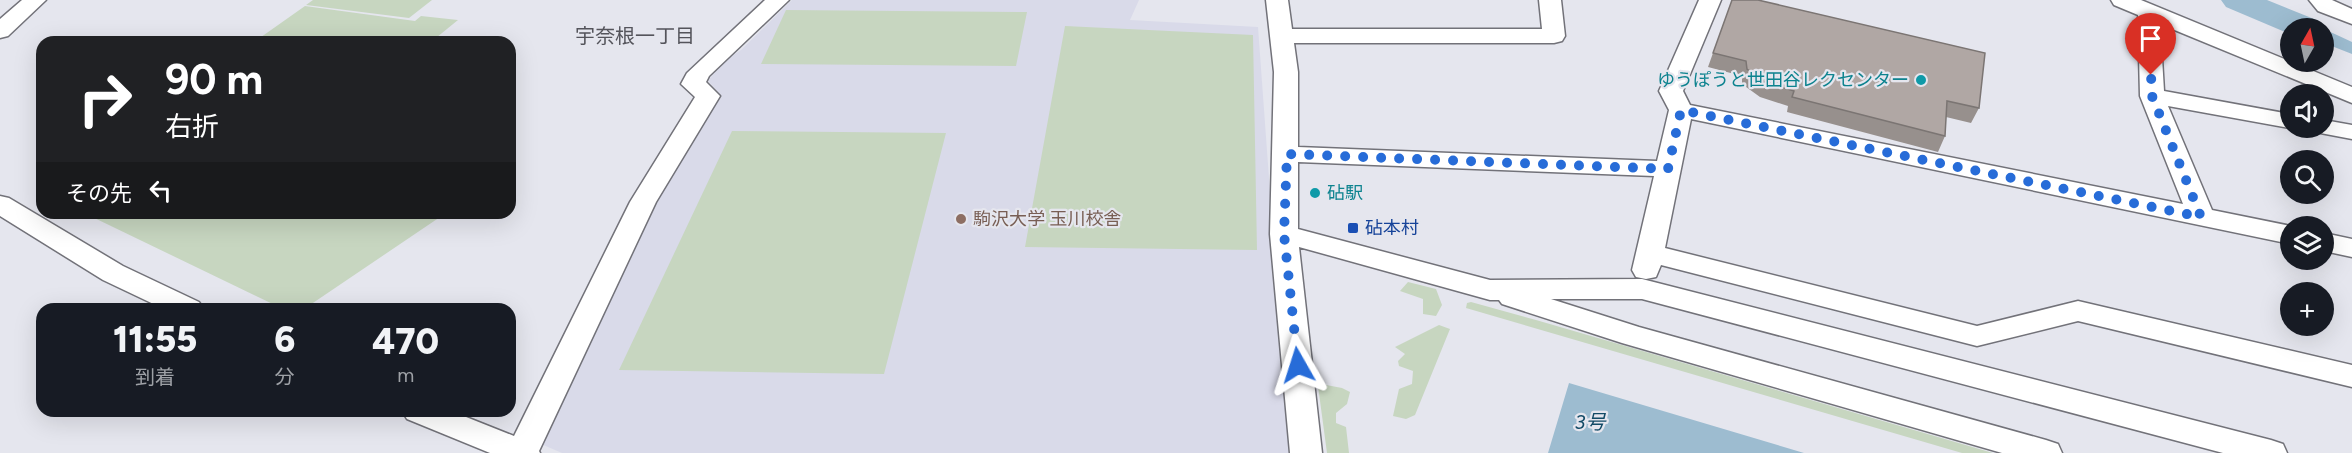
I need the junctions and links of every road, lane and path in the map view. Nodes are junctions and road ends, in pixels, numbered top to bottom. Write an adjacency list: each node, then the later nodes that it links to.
1 (35, 0): 10 (street)
2 (778, 0): 32 (street)
3 (1277, 0): 11 (street)
4 (1550, 0): 11 (street)
5 (1710, 0): 14 (street)
6 (2122, 0): 8 (street)
7 (2320, 0): 9 (street)
8 (2149, 11): 12 (street); 13 (street)
9 (2352, 17)
10 (0, 31)
11 (1282, 36): 18 (street)
12 (2152, 96): 15 (street); 21 (street)
13 (2352, 96)
14 (1681, 110): 19 (street); 21 (street)
15 (2280, 119)
16 (2334, 129): 17 (street)
17 (2352, 132)
18 (1287, 154): 19 (street); 23 (street)
19 (1668, 169): 26 (street)
20 (0, 204): 29 (street)
21 (2201, 217): 22 (street)
22 (2280, 233)
23 (1284, 234): 28 (street); 33 (street)
24 (2334, 244): 25 (street)
25 (2352, 248)
26 (1650, 253): 27 (street); 30 (street)
27 (1642, 289): 28 (street); 35 (street)
28 (1490, 290): 34 (street)
29 (176, 303)
30 (2352, 376)
31 (433, 417): 32 (street)
32 (523, 453)
33 (1306, 453)
34 (2046, 453)
35 (2271, 453)

